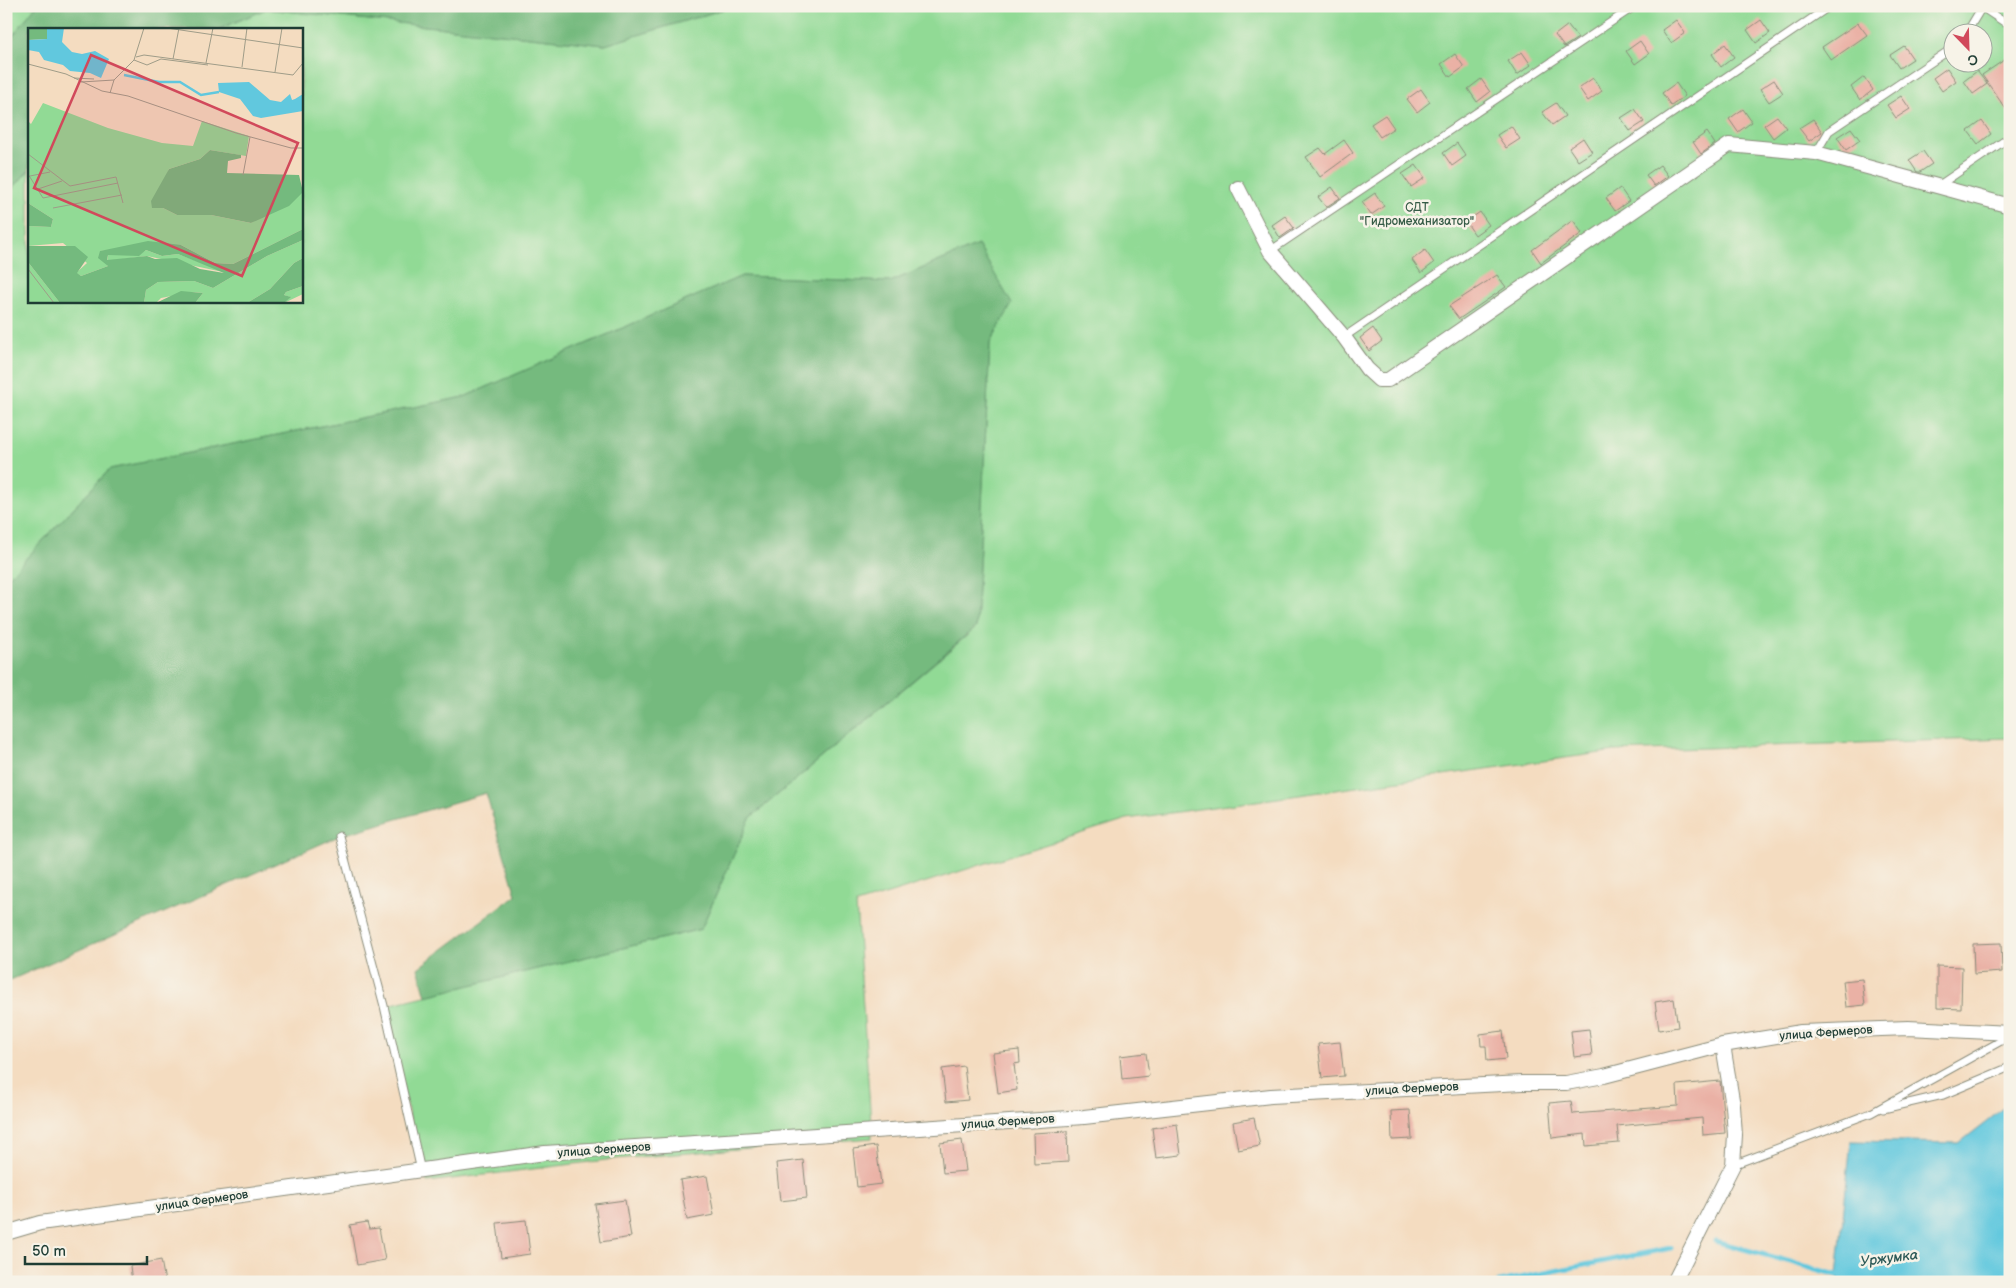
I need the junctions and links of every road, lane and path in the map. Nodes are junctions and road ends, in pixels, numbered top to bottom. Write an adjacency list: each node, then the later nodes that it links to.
1 (1635, 6): 12 (lane)
2 (1830, 6): 13 (lane)
3 (1981, 7): 4 (lane); 5 (lane)
4 (1973, 22)
5 (2010, 26)
6 (1944, 55): 8 (lane)
7 (2010, 137): 9 (lane)
8 (1816, 153): 9 (street); 13 (street)
9 (1938, 186): 11 (street)
10 (1238, 188): 12 (street)
11 (2010, 206)
12 (1270, 251): 13 (street)
13 (1344, 337)
14 (339, 836): 20 (lane)
15 (2010, 1034): 16 (street, улица Фермеров); 18 (lane)
16 (1723, 1045): 19 (street); 20 (street, улица Фермеров)
17 (2010, 1067): 18 (lane)
18 (1873, 1111): 19 (lane)
19 (1733, 1165): 22 (street)
20 (421, 1171): 21 (street, улица Фермеров)
21 (6, 1233)
22 (1674, 1282)

